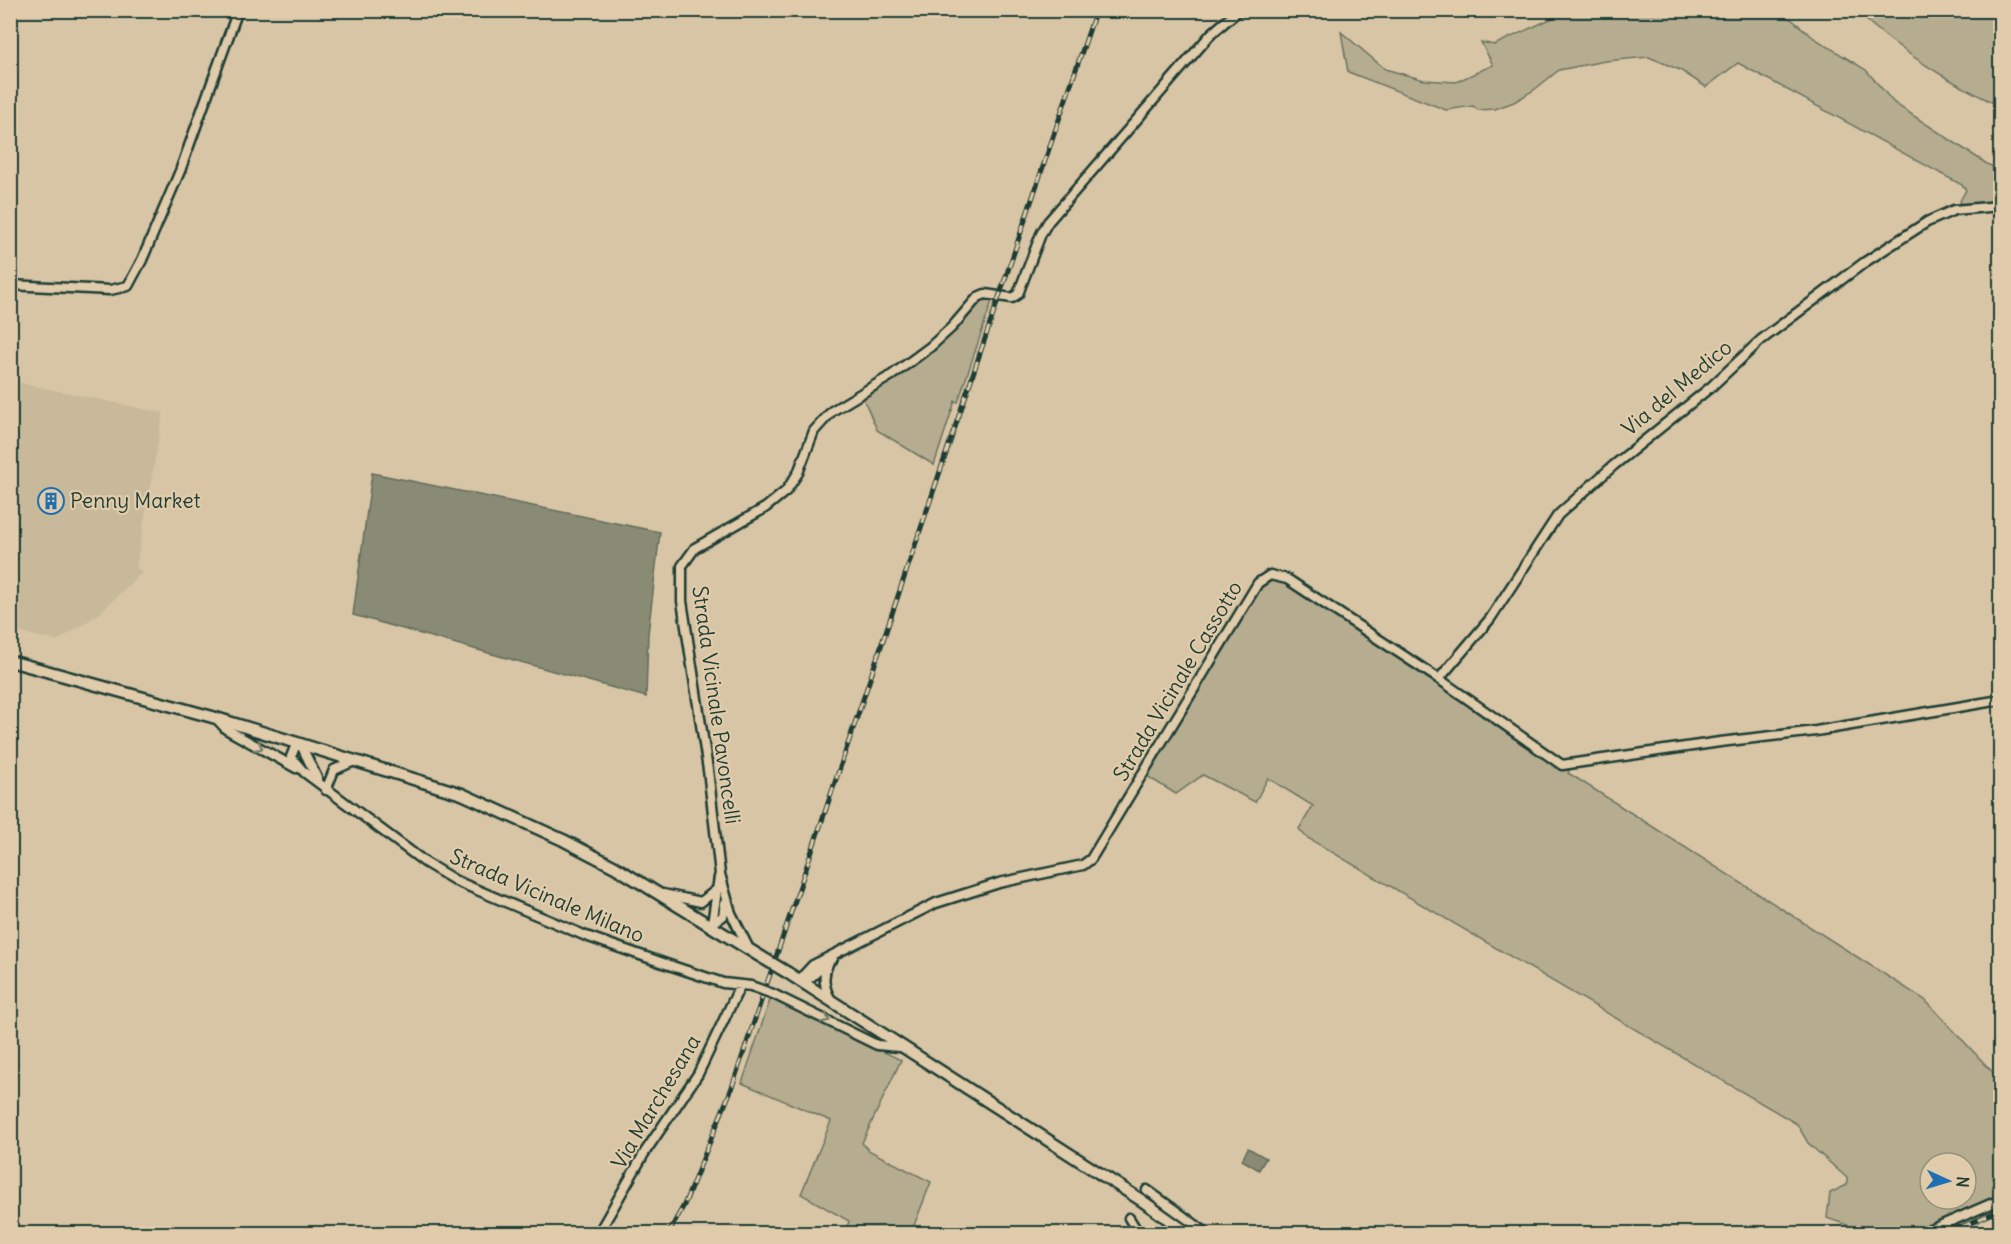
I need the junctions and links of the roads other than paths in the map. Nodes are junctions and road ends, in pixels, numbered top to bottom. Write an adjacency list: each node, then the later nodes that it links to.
1 (238, 10): 4 (street)
2 (1239, 10): 13 (street, Strada Vicinale Pavoncelli)
3 (2001, 206): 6 (street, Via del Medico)
4 (10, 285)
5 (10, 661): 8 (main road)
6 (1439, 679): 7 (street, Strada Vicinale Cassotto); 19 (street, Strada Vicinale Cassotto)
7 (2001, 700)
8 (216, 718): 9 (main road); 11 (street, Strada Vicinale Milano, one-way to 11)
9 (298, 743): 10 (main road); 11 (street); 12 (street)
10 (356, 760): 12 (street); 15 (main road)
11 (304, 772): 12 (street, Strada Vicinale Milano)
12 (326, 790): 22 (street, Strada Vicinale Milano)
13 (720, 874): 14 (street, Strada Vicinale Pavoncelli); 16 (street, Strada Vicinale Pavoncelli)
14 (716, 890): 15 (street); 17 (street, Strada Vicinale Pavoncelli)
15 (662, 893): 17 (main road)
16 (725, 897): 17 (street); 18 (street, Strada Vicinale Pavoncelli)
17 (712, 924): 18 (main road)
18 (748, 947): 21 (main road, bridge)
19 (838, 954): 20 (street); 21 (street)
20 (830, 961): 21 (street); 23 (street)
21 (799, 980): 23 (main road)
22 (740, 986): 24 (street, Strada Vicinale Milano, one-way to 24, bridge); 28 (street, Via Marchesana)
23 (832, 1003): 24 (main road)
24 (899, 1047): 30 (main road)
25 (1147, 1191): 31 (street)
26 (2001, 1200): 32 (street)
27 (1129, 1218): 29 (street)
28 (598, 1233)
29 (1139, 1233)
30 (1189, 1233)
31 (1208, 1233)
32 (1922, 1233)

